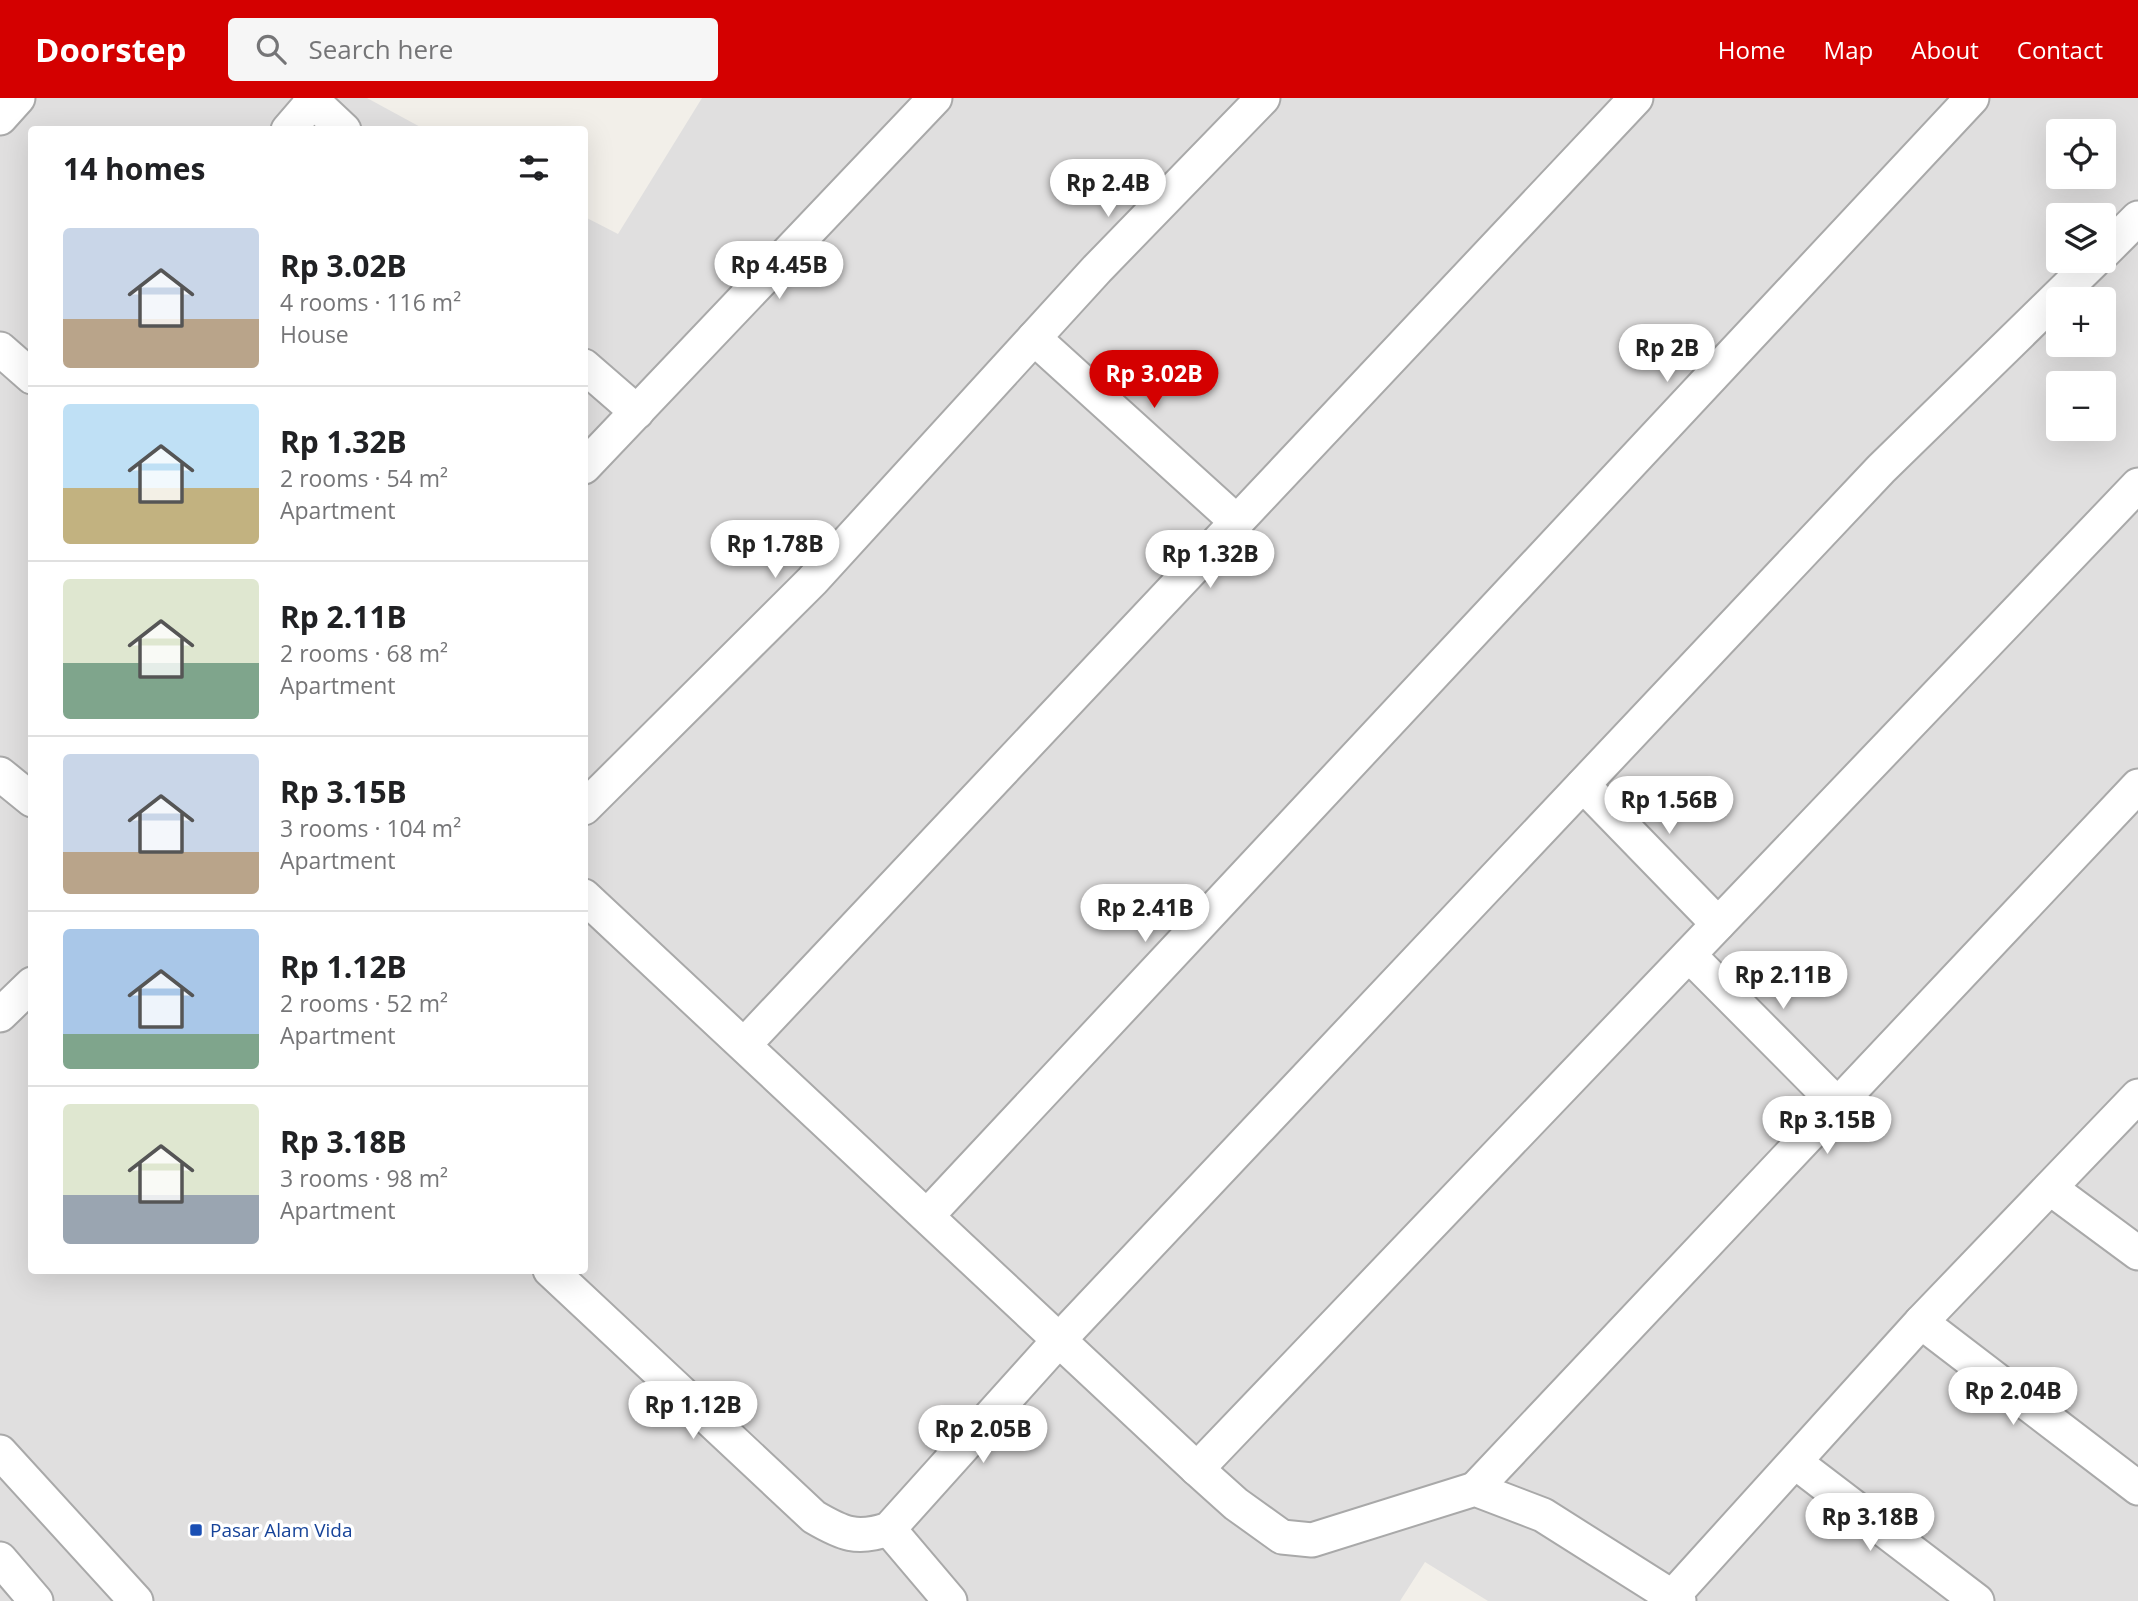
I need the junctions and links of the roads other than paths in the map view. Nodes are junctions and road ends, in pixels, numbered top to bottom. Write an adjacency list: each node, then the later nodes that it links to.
1 (18, 98): 7 (street)
2 (934, 98): 17 (street)
3 (1263, 98): 13 (street)
4 (1636, 98): 20 (street)
5 (1972, 98): 35 (street)
6 (312, 99): 8 (street); 9 (street)
7 (0, 118)
8 (291, 126)
9 (340, 126)
10 (2138, 218): 11 (street)
11 (2116, 240)
12 (2082, 273): 22 (street)
13 (1034, 338): 20 (street); 25 (street)
14 (0, 349): 16 (street)
15 (588, 369): 17 (street)
16 (28, 374)
17 (637, 412): 18 (street)
18 (588, 463)
19 (2138, 485): 27 (street)
20 (1237, 522): 31 (street)
21 (0, 774): 24 (street)
22 (1583, 785): 27 (street); 39 (street)
23 (2138, 786): 33 (street)
24 (28, 797)
25 (588, 804)
26 (588, 900): 31 (street)
27 (1718, 924): 28 (street)
28 (1689, 954): 33 (street); 42 (street)
29 (28, 988): 30 (street)
30 (0, 1015)
31 (745, 1044): 35 (street)
32 (2138, 1096): 34 (street)
33 (1838, 1105): 44 (street)
34 (2050, 1188): 36 (street); 38 (street)
35 (927, 1216): 39 (street)
36 (2138, 1253)
37 (554, 1274): 45 (street)
38 (1921, 1322): 41 (street); 43 (street)
39 (1059, 1340): 42 (street); 45 (street)
40 (0, 1452): 49 (street)
41 (1795, 1462): 47 (street); 51 (street)
42 (1197, 1469): 44 (street)
43 (2138, 1488)
44 (1475, 1489): 47 (street)
45 (889, 1529): 50 (street)
46 (0, 1559): 48 (street)
47 (1676, 1599)
48 (36, 1601)
49 (136, 1601)
50 (950, 1601)
51 (1977, 1601)

